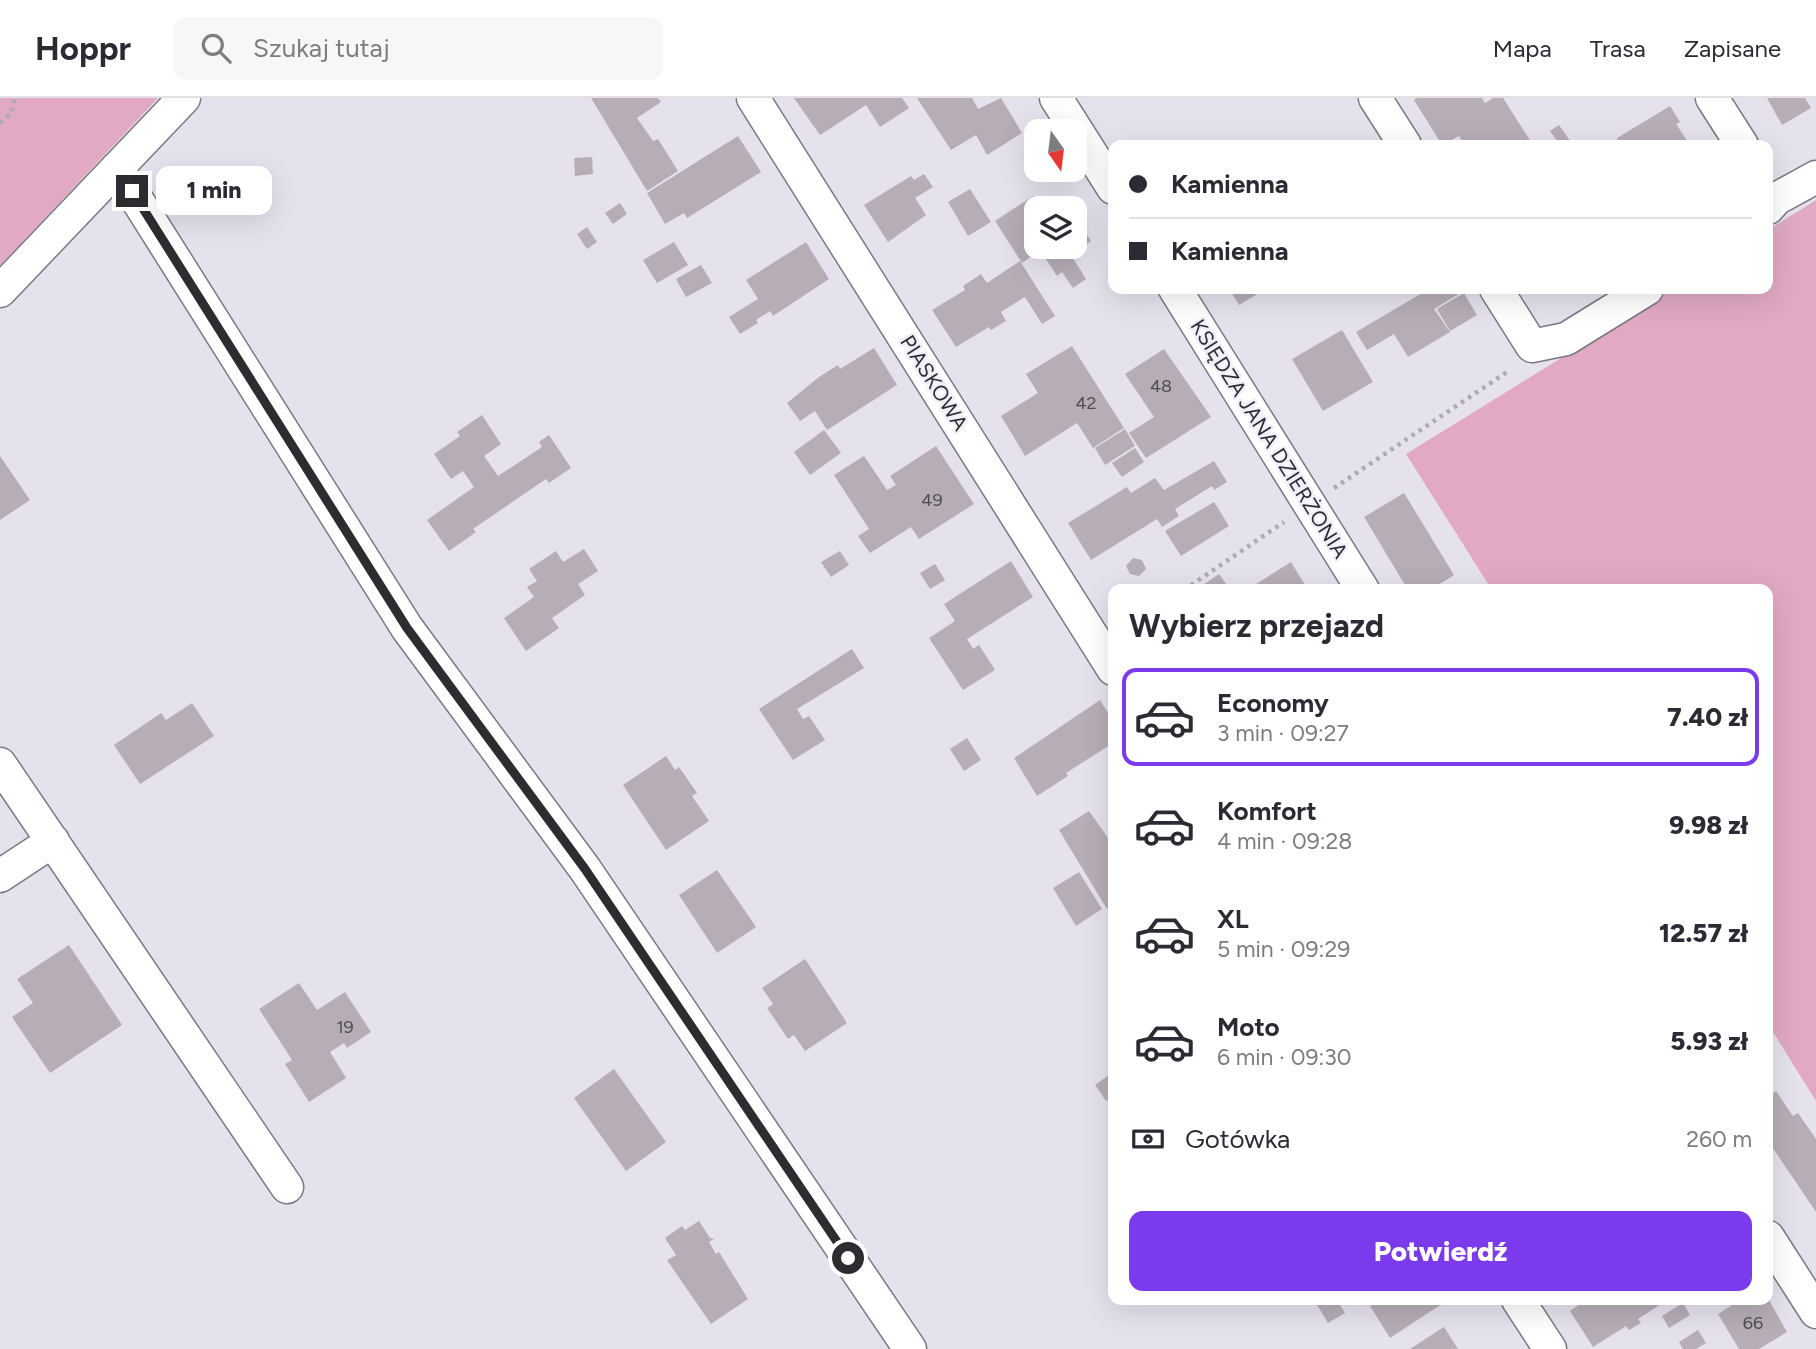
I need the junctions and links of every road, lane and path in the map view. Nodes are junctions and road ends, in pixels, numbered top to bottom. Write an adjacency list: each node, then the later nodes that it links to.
1 (15, 98): 7 (path)
2 (184, 98): 10 (street)
3 (753, 98): 22 (street, PIASKOWA)
4 (1056, 98): 12 (street)
5 (1375, 98): 8 (street)
6 (1712, 98): 9 (street)
7 (0, 123)
8 (1402, 140)
9 (1739, 140)
10 (117, 168): 14 (street); 30 (street)
11 (1816, 177): 13 (street)
12 (1108, 180)
13 (1773, 197)
14 (0, 291)
15 (1178, 294): 19 (street, KSIĘDZA JANA DZIERŻONIA)
16 (1499, 294): 18 (street)
17 (1639, 294): 18 (street)
18 (1532, 346): 19 (path)
19 (1309, 505): 20 (path); 21 (street, KSIĘDZA JANA DZIERŻONIA)
20 (1193, 584)
21 (1359, 584)
22 (1108, 661)
23 (0, 764): 24 (street)
24 (53, 841): 25 (street); 26 (street)
25 (0, 876)
26 (287, 1187)
27 (1773, 1245): 29 (street)
28 (1521, 1305): 31 (street)
29 (1816, 1312)
30 (910, 1349)
31 (1549, 1349)

